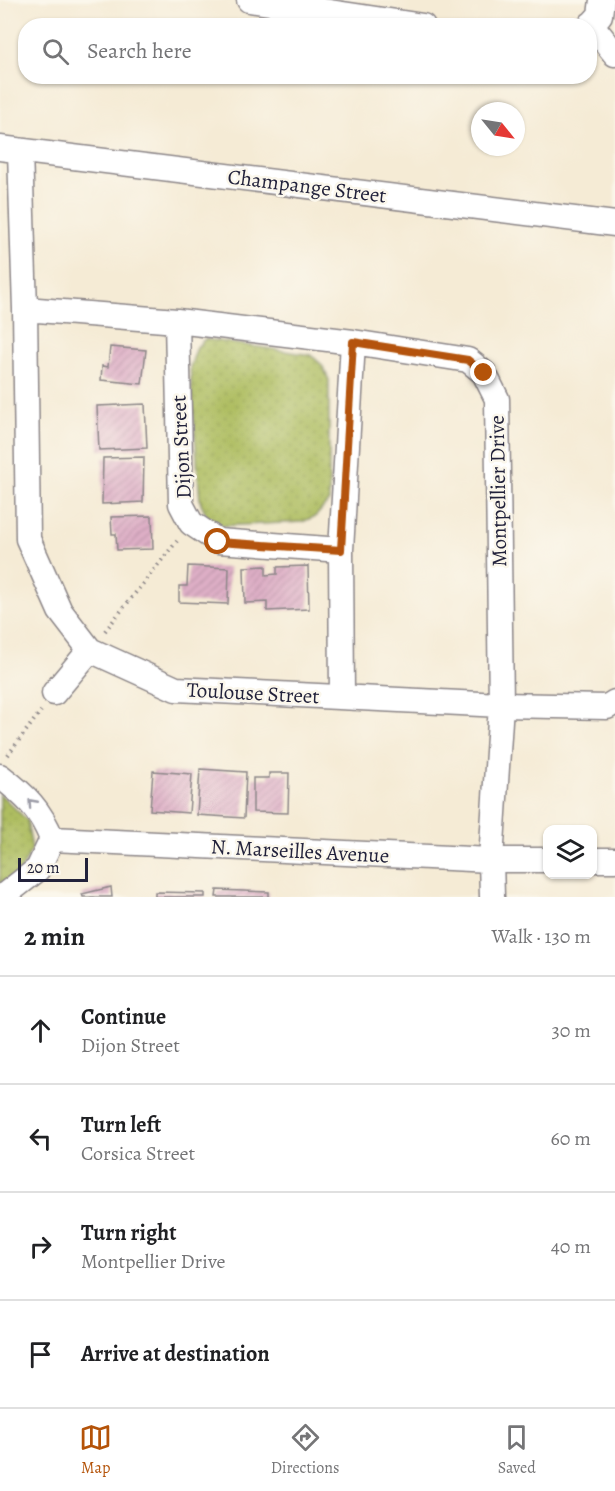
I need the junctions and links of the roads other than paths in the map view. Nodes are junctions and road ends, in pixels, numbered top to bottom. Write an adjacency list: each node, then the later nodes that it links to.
1 (249, 0): 3 (street)
2 (602, 0): 5 (street)
3 (275, 2): 4 (street)
4 (374, 18)
5 (597, 18)
6 (597, 33): 7 (street)
7 (615, 54)
8 (10, 149): 9 (street, Champange Street); 10 (street, Toulouse Street)
9 (615, 224)
10 (25, 309): 11 (street, Montpellier Drive); 14 (street, Toulouse Street)
11 (177, 321): 12 (street, Montpellier Drive); 13 (street, Dijon Street)
12 (353, 342): 13 (street); 18 (street, Montpellier Drive)
13 (341, 550): 16 (street)
14 (90, 650): 15 (street); 16 (street, Toulouse Street)
15 (54, 693)
16 (342, 697): 18 (street, Toulouse Street)
17 (615, 702): 18 (street, Toulouse Street)
18 (501, 705): 21 (street, Montpellier Drive)
19 (3, 766): 20 (street, one-way to 19)
20 (52, 839): 21 (street, N. Marseilles Avenue); 25 (street)
21 (492, 860): 22 (street, N. Marseilles Avenue); 26 (street, Montpellier Drive)
22 (543, 860)
23 (597, 860): 24 (street)
24 (615, 860)
25 (2, 897)
26 (492, 897)

